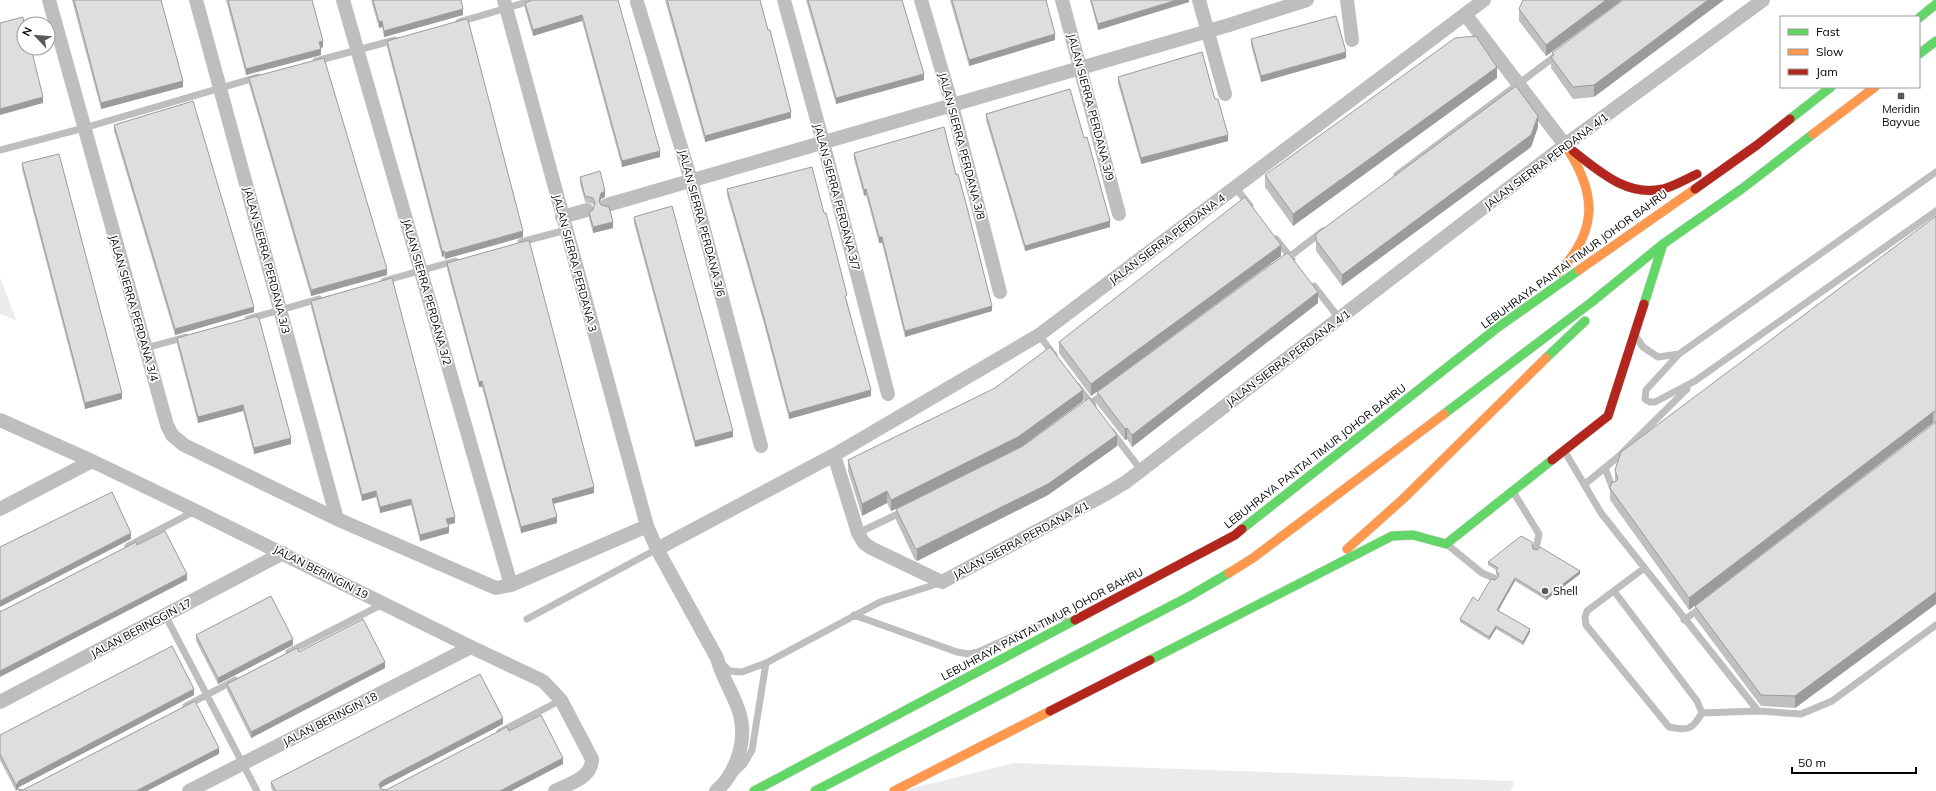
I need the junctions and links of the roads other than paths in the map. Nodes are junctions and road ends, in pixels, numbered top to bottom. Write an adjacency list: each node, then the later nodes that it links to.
1 (49, 0): 35 (street, JALAN SIERRA PERDANA 3/4)
2 (196, 0): 30 (street, JALAN SIERRA PERDANA 3/3)
3 (343, 0): 23 (street, JALAN SIERRA PERDANA 3/2)
4 (534, 0): 14 (lane)
5 (784, 0): 36 (street, JALAN SIERRA PERDANA 3/7)
6 (921, 0): 34 (street, JALAN SIERRA PERDANA 3/8)
7 (1062, 0): 27 (street, JALAN SIERRA PERDANA 3/9)
8 (1199, 0): 19 (street)
9 (1307, 0): 19 (street)
10 (1347, 0): 21 (street)
11 (1484, 0): 16 (street, JALAN SIERRA PERDANA 4)
12 (1763, 0): 37 (street, JALAN SIERRA PERDANA 4/1)
13 (637, 2): 41 (street, JALAN SIERRA PERDANA 3/6)
14 (505, 4): 18 (lane); 49 (street, JALAN SIERRA PERDANA 3)
15 (1936, 4): 17 (highway)
16 (1465, 14): 29 (street); 43 (street, JALAN SIERRA PERDANA 4)
17 (1920, 17)
18 (454, 23)
19 (1208, 31): 27 (street); 33 (street)
20 (402, 38): 23 (lane)
21 (1352, 40)
22 (1936, 41): 25 (highway)
23 (358, 50): 26 (lane); 58 (street, JALAN SIERRA PERDANA 3/2)
24 (1562, 51): 29 (lane)
25 (1920, 53)
26 (312, 63)
27 (1080, 68): 34 (street); 48 (street, JALAN SIERRA PERDANA 3/9)
28 (266, 75): 30 (lane)
29 (1518, 84): 37 (street); 42 (lane)
30 (219, 87): 35 (lane); 63 (street, JALAN SIERRA PERDANA 3/3)
31 (1829, 88): 38 (highway, LEBUHRAYA PANTAI TIMUR JOHOR BAHRU)
32 (1874, 88): 52 (highway)
33 (1225, 94)
34 (952, 105): 36 (street); 61 (street, JALAN SIERRA PERDANA 3/8)
35 (84, 128): 39 (lane); 70 (street, JALAN SIERRA PERDANA 3/4)
36 (823, 142): 41 (street); 76 (street, JALAN SIERRA PERDANA 3/7)
37 (1565, 145): 38 (highway); 64 (street, JALAN SIERRA PERDANA 4/1); 66 (highway)
38 (1757, 145): 66 (highway, LEBUHRAYA PANTAI TIMUR JOHOR BAHRU)
39 (0, 150)
40 (1936, 172): 71 (lane)
41 (691, 180): 44 (street); 82 (street, JALAN SIERRA PERDANA 3/6)
42 (1388, 181)
43 (1235, 187): 46 (lane); 69 (street, JALAN SIERRA PERDANA 4)
44 (607, 205)
45 (587, 210): 49 (street)
46 (1254, 210)
47 (1936, 211): 74 (lane)
48 (1119, 214)
49 (564, 223): 53 (lane); 95 (street, JALAN SIERRA PERDANA 3)
50 (1327, 228): 54 (lane)
51 (1272, 233): 54 (lane)
52 (1662, 244): 67 (highway); 102 (highway); 135 (highway)
53 (512, 245)
54 (1290, 256): 56 (lane); 57 (lane)
55 (466, 258): 58 (lane)
56 (1295, 263)
57 (1277, 266)
58 (421, 270): 60 (lane); 106 (street, JALAN SIERRA PERDANA 3/2)
59 (1310, 281): 64 (lane)
60 (376, 283)
61 (1000, 292)
62 (325, 298): 63 (lane)
63 (280, 310): 65 (lane); 94 (street, JALAN SIERRA PERDANA 3/3)
64 (1339, 318): 87 (street, JALAN SIERRA PERDANA 4/1)
65 (243, 321)
66 (1498, 328): 112 (highway, LEBUHRAYA PANTAI TIMUR JOHOR BAHRU)
67 (1634, 334): 71 (lane); 83 (highway)
68 (190, 335): 70 (lane)
69 (1039, 335): 72 (lane); 84 (street, JALAN SIERRA PERDANA 4)
70 (146, 348): 94 (street, JALAN SIERRA PERDANA 3/4)
71 (1679, 354): 74 (lane)
72 (1058, 360)
73 (1072, 378): 77 (lane)
74 (1695, 381): 86 (lane)
75 (1110, 389): 77 (lane)
76 (888, 394)
77 (1090, 403): 78 (lane); 79 (lane)
78 (1078, 412)
79 (1099, 415)
80 (0, 420): 85 (street, JALAN BERINGIN 19)
81 (1109, 428): 87 (lane)
82 (761, 446)
83 (1564, 450): 88 (lane); 90 (highway)
84 (834, 455): 96 (street, JALAN SIERRA PERDANA 4/1); 98 (street, JALAN SIERRA PERDANA 4)
85 (92, 461): 92 (street); 93 (street, JALAN BERINGIN 19)
86 (1605, 468): 88 (lane); 89 (lane)
87 (1141, 470): 105 (street, JALAN SIERRA PERDANA 4/1)
88 (1585, 484): 103 (lane)
89 (1613, 489)
90 (1513, 491): 97 (highway); 99 (lane)
91 (913, 506): 96 (lane)
92 (0, 509)
93 (196, 511): 100 (lane); 101 (street, JALAN BERINGIN 19)
94 (337, 519): 106 (street, JALAN SIERRA PERDANA 3/4)
95 (647, 526): 98 (street, JALAN SIERRA PERDANA 3); 106 (street, JALAN SIERRA PERDANA 3/4)
96 (858, 533): 105 (street, JALAN SIERRA PERDANA 4/1)
97 (1446, 544): 102 (highway); 104 (lane)
98 (657, 548): 113 (lane); 118 (street, JALAN SIERRA PERDANA 3)
99 (1536, 548)
100 (119, 551)
101 (283, 553): 109 (street, JALAN BERINGIN 19); 110 (street, JALAN BERINGGIN 17)
102 (1327, 568): 136 (highway)
103 (1643, 569): 107 (lane); 114 (lane)
104 (1494, 578)
105 (942, 582): 111 (lane)
106 (511, 585)
107 (1614, 592): 126 (lane); 126 (lane)
108 (1710, 601): 114 (lane)
109 (384, 604): 116 (street, JALAN BERINGIN 19); 117 (lane)
110 (165, 615): 121 (lane); 123 (street, JALAN BERINGGIN 17)
111 (854, 615): 112 (lane); 119 (lane)
112 (1085, 615): 134 (highway, LEBUHRAYA PANTAI TIMUR JOHOR BAHRU)
113 (527, 619)
114 (1684, 620): 125 (lane)
115 (1936, 625): 125 (lane)
116 (471, 647): 122 (street, JALAN BERINGIN 19); 128 (street, JALAN BERINGIN 18)
117 (285, 655)
118 (717, 658): 119 (lane); 129 (street, JALAN SIERRA PERDANA 3)
119 (766, 663): 129 (lane)
120 (242, 677): 121 (lane)
121 (207, 695): 124 (lane); 128 (lane)
122 (561, 700): 127 (lane); 132 (street, JALAN BERINGIN 19)
123 (0, 702)
124 (179, 709)
125 (1758, 711): 126 (lane)
126 (1702, 713)
127 (490, 736)
128 (243, 764): 130 (street, JALAN BERINGIN 18); 131 (lane)
129 (726, 779): 133 (street, JALAN SIERRA PERDANA 3)
130 (189, 791)
131 (257, 791)
132 (555, 791)
133 (716, 791)
134 (754, 791)
135 (815, 791)
136 (894, 791)

